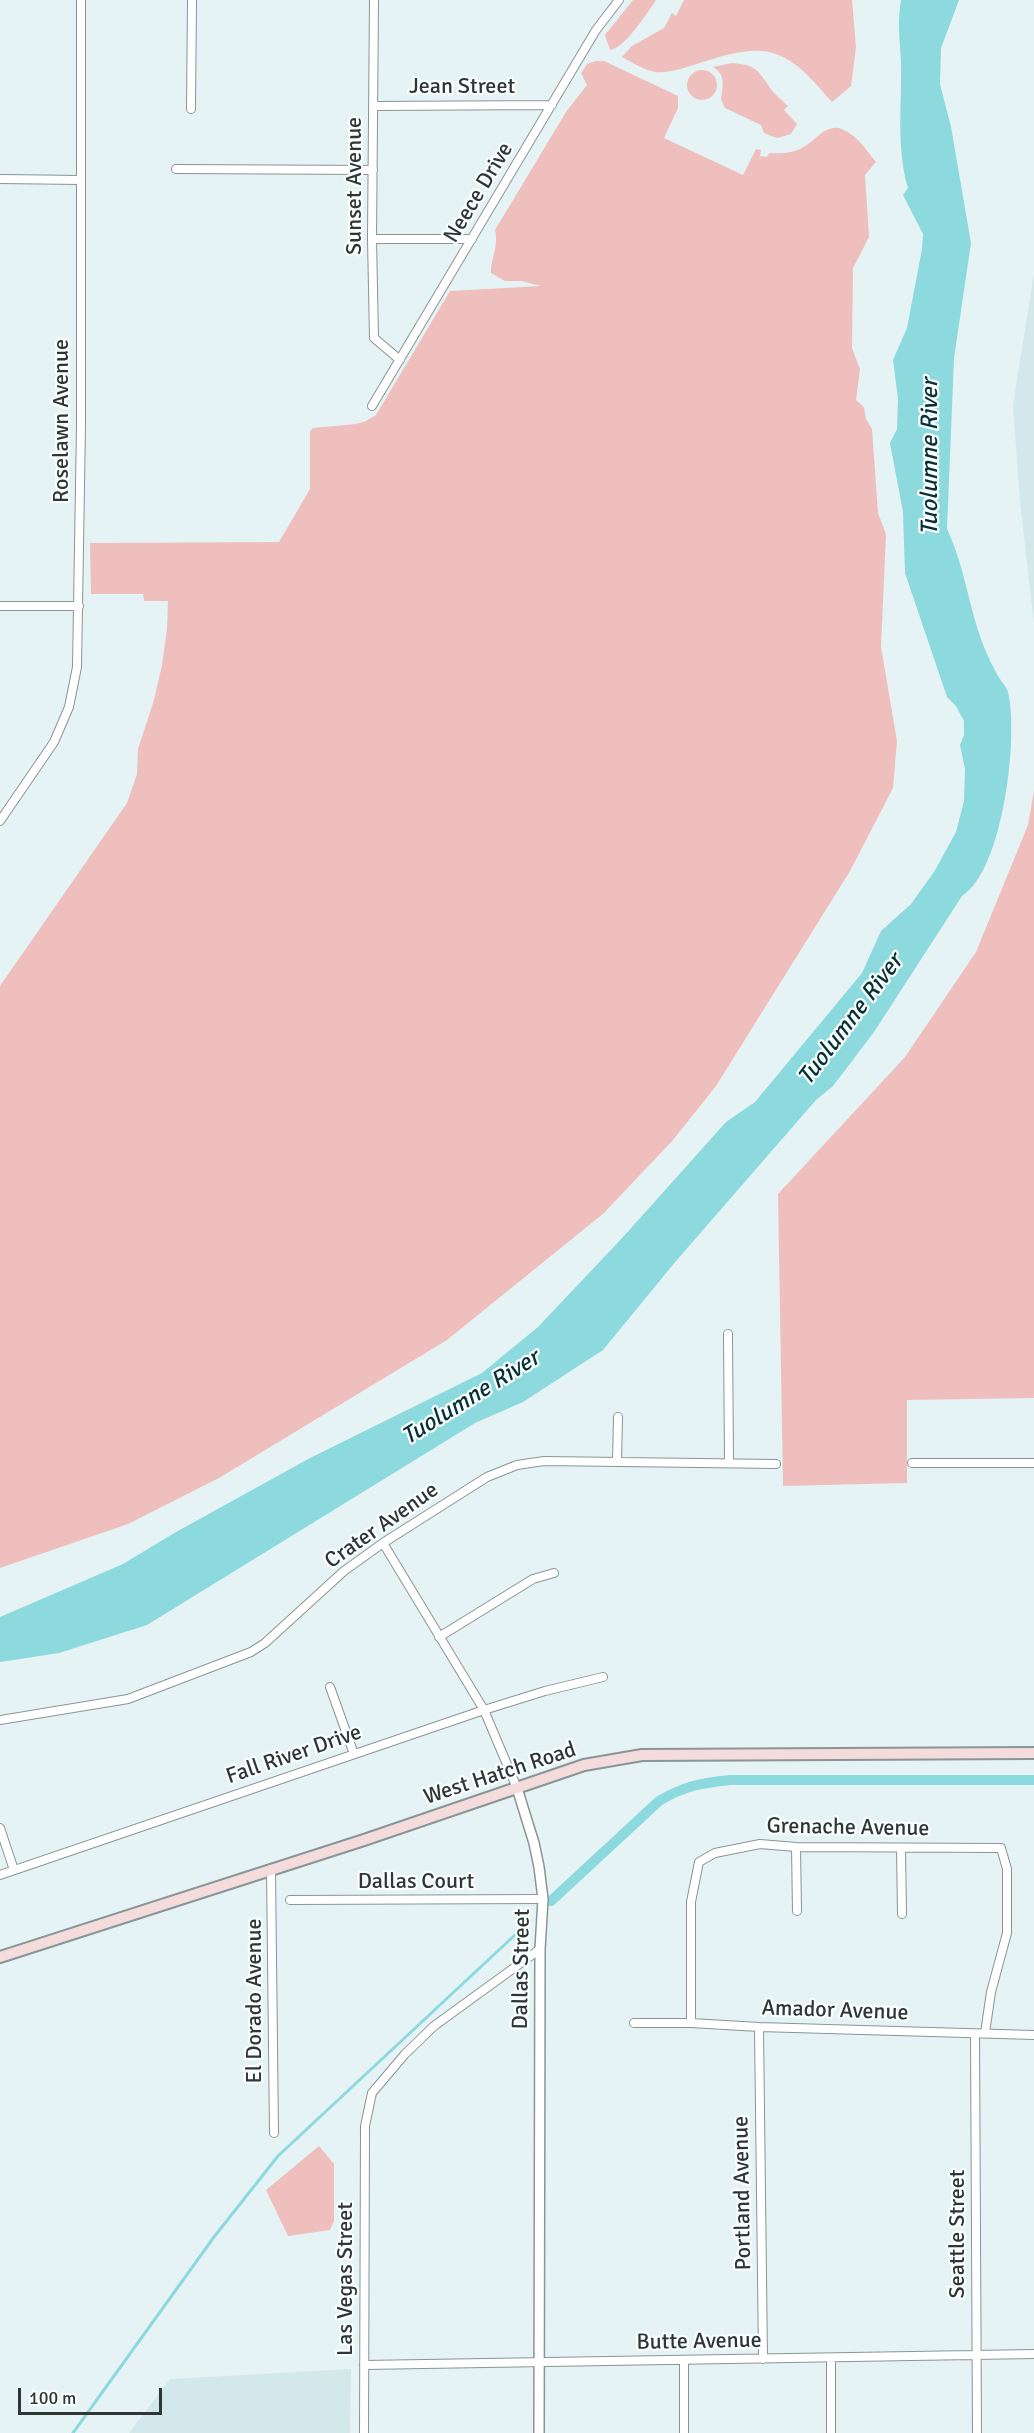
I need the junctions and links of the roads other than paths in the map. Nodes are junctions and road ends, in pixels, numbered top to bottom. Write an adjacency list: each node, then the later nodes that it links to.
1 (81, 0): 11 (street, Roselawn Avenue)
2 (192, 0): 7 (street)
3 (374, 0): 6 (street, Sunset Avenue)
4 (619, 0): 5 (street, Neece Drive)
5 (552, 105): 6 (street, Jean Street); 13 (street, Neece Drive)
6 (373, 106): 9 (street, Sunset Avenue)
7 (191, 109)
8 (176, 168): 9 (street)
9 (373, 170): 12 (street, Sunset Avenue)
10 (0, 179): 11 (street)
11 (81, 180): 17 (street, Roselawn Avenue)
12 (372, 239): 13 (street); 14 (street, Sunset Avenue)
13 (472, 239): 14 (street, Neece Drive)
14 (400, 360): 15 (street, Neece Drive)
15 (372, 406)
16 (0, 606): 17 (street)
17 (79, 606): 18 (street, Roselawn Avenue)
18 (0, 821)
19 (728, 1334): 22 (street)
20 (618, 1417): 21 (street)
21 (617, 1462): 22 (street, Crater Avenue); 26 (street, Crater Avenue)
22 (729, 1463): 25 (street, Crater Avenue)
23 (912, 1463): 24 (street)
24 (1034, 1463)
25 (776, 1464)
26 (382, 1544): 28 (street, Dallas Street); 32 (street, Crater Avenue)
27 (554, 1573): 28 (street)
28 (439, 1637): 31 (street, Dallas Street)
29 (603, 1677): 31 (street, Fall River Drive)
30 (330, 1687): 34 (street)
31 (484, 1710): 34 (street, Fall River Drive); 35 (street, Dallas Street)
32 (0, 1720)
33 (1034, 1753): 35 (main road, West Hatch Road)
34 (354, 1754): 40 (street, Fall River Drive)
35 (517, 1788): 39 (main road, West Hatch Road); 42 (street, Dallas Street)
36 (0, 1828): 40 (street)
37 (796, 1847): 38 (street, Grenache Avenue); 44 (street); 49 (street, Grenache Avenue)
38 (901, 1848): 45 (street); 51 (street, Grenache Avenue)
39 (272, 1869): 47 (main road, West Hatch Road); 54 (street, El Dorado Avenue)
40 (14, 1870): 41 (street, Fall River Drive)
41 (0, 1875)
42 (543, 1899): 43 (street, Dallas Court); 46 (street, Dallas Street)
43 (290, 1900)
44 (797, 1911)
45 (902, 1914)
46 (540, 1949): 60 (street, Dallas Street); 61 (street, Las Vegas Street)
47 (0, 1957)
48 (634, 2023): 49 (street, Amador Avenue)
49 (691, 2023): 50 (street, Amador Avenue)
50 (759, 2027): 52 (street, Amador Avenue); 58 (street, Portland Avenue)
51 (985, 2033): 52 (street, Amador Avenue); 53 (street, Amador Avenue)
52 (975, 2034): 55 (street, Seattle Street)
53 (1034, 2035)
54 (274, 2133)
55 (977, 2354): 56 (street, Butte Avenue); 57 (street, Butte Avenue); 66 (street, Seattle Street)
56 (1034, 2354)
57 (831, 2358): 58 (street, Butte Avenue); 65 (street)
58 (763, 2359): 59 (street, Butte Avenue)
59 (684, 2360): 60 (street, Butte Avenue); 64 (street)
60 (539, 2362): 61 (street, Butte Avenue); 63 (street, Dallas Street)
61 (364, 2365): 62 (street, Las Vegas Street)
62 (364, 2433)
63 (539, 2433)
64 (684, 2433)
65 (831, 2433)
66 (977, 2433)

